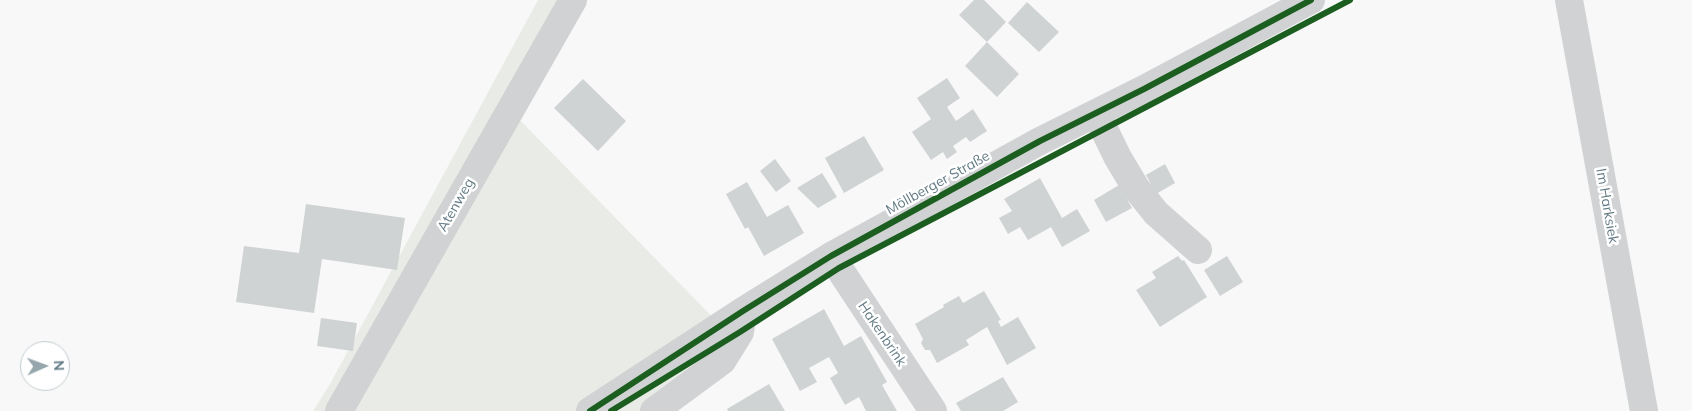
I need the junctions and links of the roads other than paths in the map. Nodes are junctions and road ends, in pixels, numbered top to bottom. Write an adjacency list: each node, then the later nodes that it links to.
1 (573, 0): 8 (street, Atenweg)
2 (1311, 0): 4 (street, Möllberger Straße)
3 (1569, 0): 12 (street, Im Harksiek)
4 (1096, 113): 5 (street); 6 (street, Möllberger Straße)
5 (1198, 250)
6 (831, 256): 7 (street, Möllberger Straße); 11 (street, Hakenbrink)
7 (743, 311): 9 (street, Möllberger Straße); 10 (street)
8 (339, 411)
9 (590, 411)
10 (654, 411)
11 (933, 411)
12 (1644, 411)

